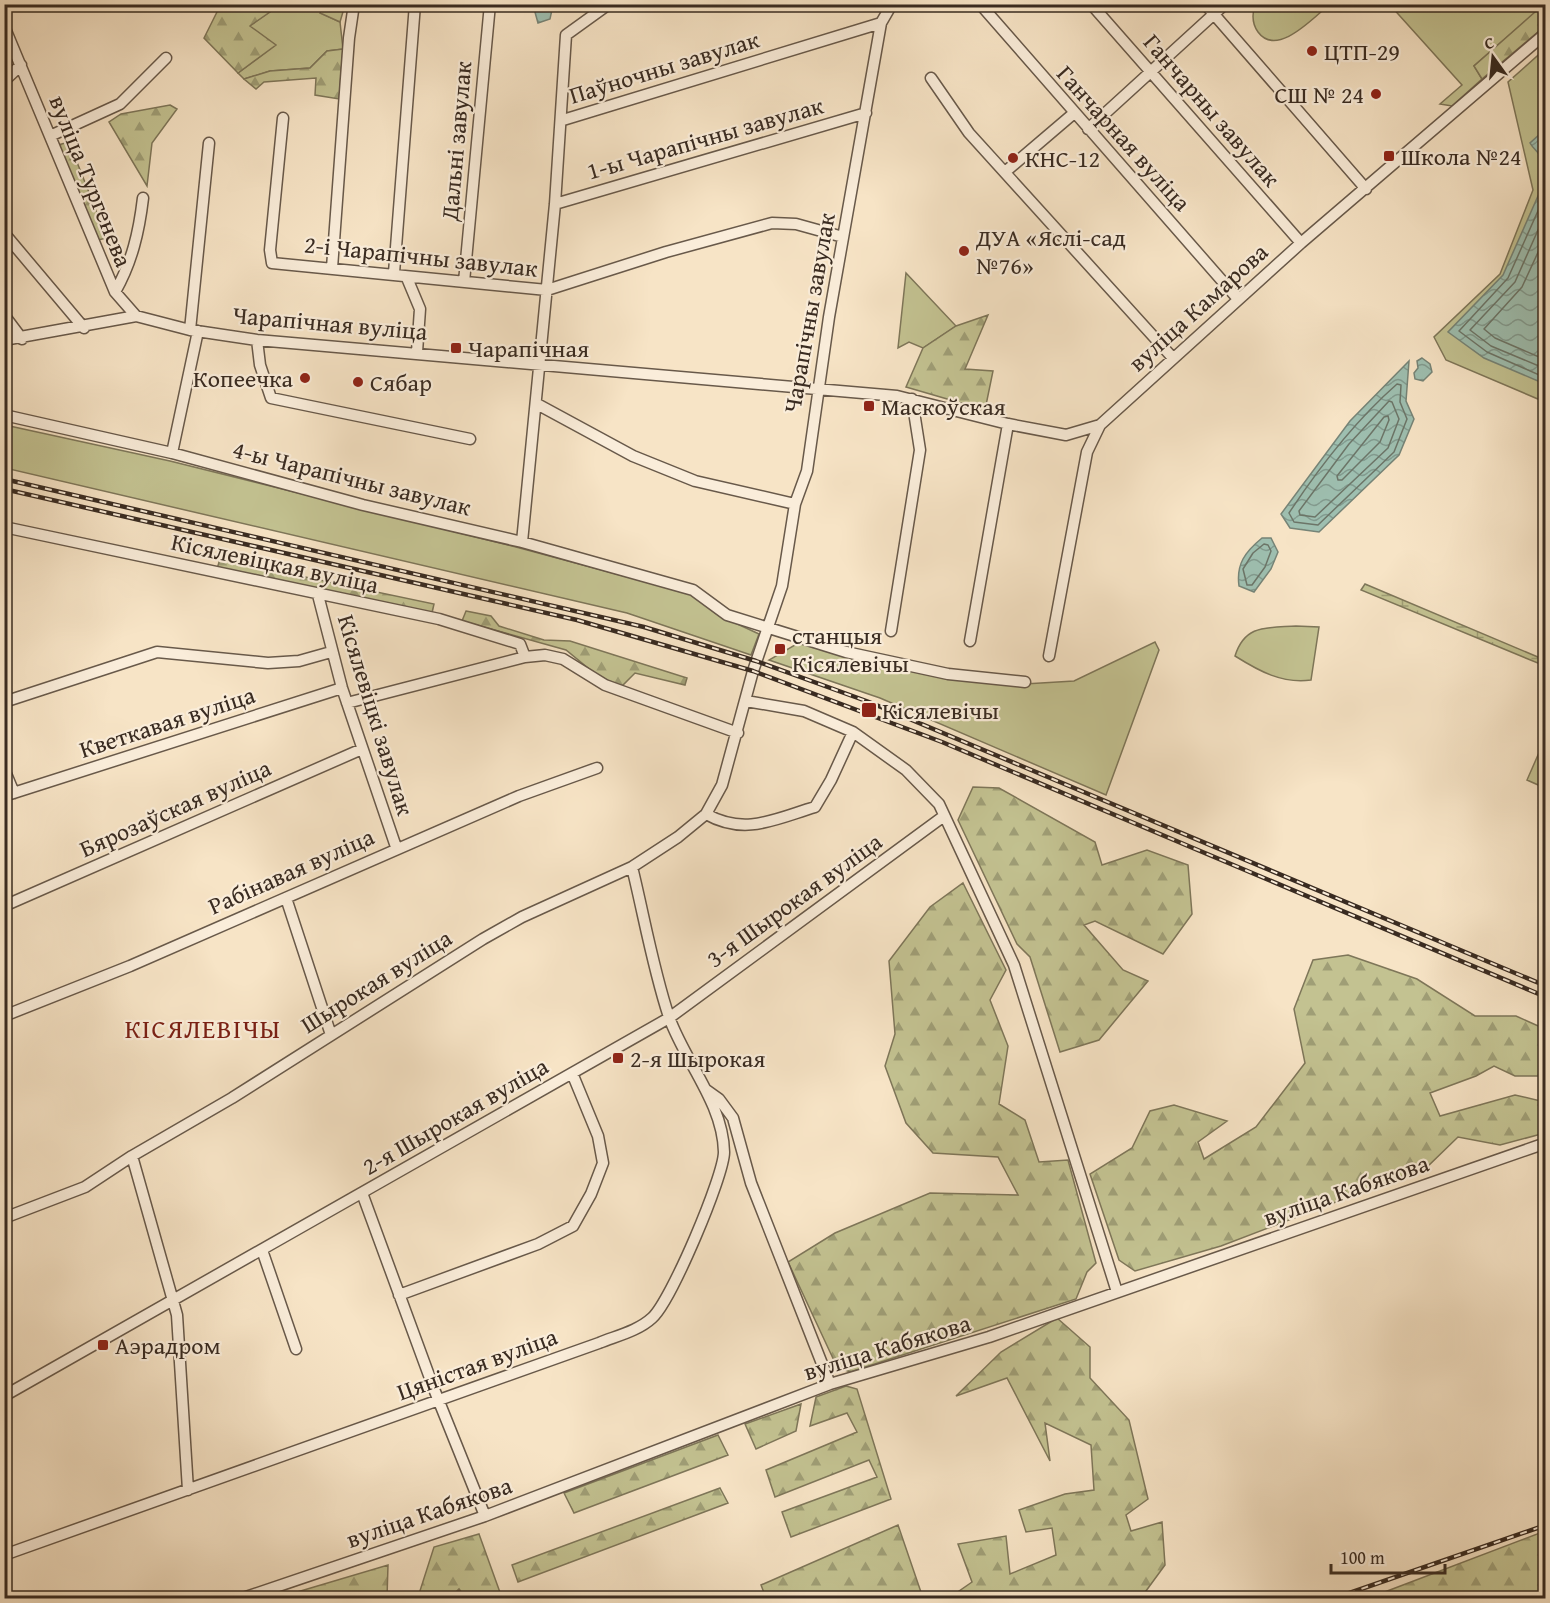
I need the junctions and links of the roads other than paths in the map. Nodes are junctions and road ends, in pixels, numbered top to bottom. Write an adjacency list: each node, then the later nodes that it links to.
1 (354, 4): 34 (street)
2 (415, 4): 35 (street)
3 (490, 4): 37 (street, Дальні завулак)
4 (609, 4): 23 (street)
5 (892, 4): 11 (street, Чарапічны завулак)
6 (980, 4): 21 (street, Ганчарная вуліца)
7 (1091, 4): 17 (street, Ганчарны завулак)
8 (1205, 4): 10 (street)
9 (1225, 4): 10 (street)
10 (1214, 15): 17 (street); 28 (street)
11 (881, 23): 20 (street, Чарапічны завулак); 23 (street, Паўночны завулак)
12 (4, 26): 16 (street, вуліца Тургенева)
13 (1545, 33): 28 (street, вуліца Камарова)
14 (4, 48): 16 (street)
15 (166, 58): 25 (street)
16 (19, 61): 19 (street); 25 (street, вуліца Тургенева)
17 (1151, 72): 24 (street); 33 (street, Ганчарны завулак)
18 (931, 78): 27 (street)
19 (4, 81)
20 (866, 112): 30 (street, 1-ы Чарапічны завулак); 32 (street, Чарапічны завулак)
21 (1073, 114): 24 (street, Ганчарная вуліца); 27 (street)
22 (283, 118): 34 (street, 2-і Чарапічны завулак)
23 (562, 120): 30 (street)
24 (1088, 129): 40 (street, Ганчарная вуліца)
25 (50, 136): 39 (street, вуліца Тургенева)
26 (209, 143): 44 (street)
27 (1005, 172): 49 (street)
28 (1366, 189): 33 (street, вуліца Камарова)
29 (143, 198): 39 (street)
30 (555, 204): 38 (street)
31 (4, 233): 43 (street)
32 (843, 237): 38 (street, 2-і Чарапічны завулак); 51 (street, Чарапічны завулак)
33 (1301, 243): 40 (street, вуліца Камарова)
34 (332, 268): 35 (street, 2-і Чарапічны завулак)
35 (394, 273): 36 (street, 2-і Чарапічны завулак)
36 (407, 278): 37 (street, 2-і Чарапічны завулак); 48 (street)
37 (464, 282): 38 (street, 2-і Чарапічны завулак)
38 (548, 290): 50 (street)
39 (115, 292): 42 (street, вуліца Тургенева)
40 (1238, 299): 49 (street, вуліца Камарова)
41 (4, 315): 45 (street)
42 (136, 316): 43 (street, Чарапічная вуліца); 44 (street, Чарапічная вуліца)
43 (84, 328): 45 (street, Чарапічная вуліца)
44 (194, 331): 46 (street, Чарапічная вуліца); 58 (street)
45 (22, 339): 47 (street, Чарапічная вуліца)
46 (257, 339): 48 (street, Чарапічная вуліца); 57 (street)
47 (4, 340)
48 (417, 352): 50 (street, Чарапічная вуліца)
49 (1172, 357): 56 (street, вуліца Камарова)
50 (541, 365): 51 (street, Чарапічная вуліца); 53 (street)
51 (817, 389): 52 (street, вуліца Камарова); 59 (street, Чарапічны завулак)
52 (912, 399): 55 (street, вуліца Камарова); 64 (street)
53 (537, 404): 59 (street); 61 (street)
54 (4, 415): 58 (street, 4-ы Чарапічны завулак)
55 (1008, 424): 56 (street, вуліца Камарова); 65 (street)
56 (1100, 425): 67 (street)
57 (470, 439)
58 (172, 453): 61 (street, 4-ы Чарапічны завулак)
59 (795, 504): 63 (street, Чарапічны завулак)
60 (4, 527): 62 (street, Кісялевіцкая вуліца)
61 (522, 542): 63 (street, 4-ы Чарапічны завулак)
62 (318, 595): 66 (street, Кісялевіцкі завулак); 68 (street, Кісялевіцкая вуліца)
63 (769, 629): 69 (street, 4-ы Чарапічны завулак); 71 (street, Шырокая вуліца)
64 (891, 631)
65 (970, 641)
66 (331, 652): 70 (street, Кісялевіцкі завулак); 72 (street)
67 (1049, 656)
68 (525, 657): 73 (street); 75 (street)
69 (1025, 682)
70 (342, 688): 73 (street, Кісялевіцкі завулак); 79 (street, Кветкавая вуліца)
71 (746, 701): 74 (street); 75 (street, Шырокая вуліца)
72 (4, 702)
73 (346, 703): 76 (street, Кісялевіцкі завулак)
74 (853, 732): 80 (street); 81 (street)
75 (738, 733): 80 (street, Шырокая вуліца)
76 (362, 749): 82 (street, Кісялевіцкі завулак); 85 (street, Бярозаўская вуліца)
77 (597, 768): 82 (street, Рабінавая вуліца)
78 (4, 769): 79 (street)
79 (9, 795)
80 (706, 814): 83 (street, Шырокая вуліца)
81 (944, 816): 87 (street, 3-я Шырокая вуліца); 96 (street)
82 (396, 847): 84 (street, Рабінавая вуліца)
83 (632, 867): 87 (street, Цяністая вуліца); 88 (street, Шырокая вуліца)
84 (286, 898): 86 (street, Рабінавая вуліца); 88 (street)
85 (4, 906)
86 (4, 1016)
87 (669, 1018): 89 (street, 2-я Шырокая вуліца); 90 (street, Цяністая вуліца)
88 (331, 1035): 92 (street, Шырокая вуліца)
89 (572, 1073): 93 (street, 2-я Шырокая вуліца); 97 (street)
90 (705, 1089): 100 (street); 102 (street, Цяністая вуліца)
91 (1545, 1143): 96 (street, вуліца Кабякова)
92 (132, 1156): 94 (street, Шырокая вуліца); 98 (street)
93 (362, 1193): 95 (street, 2-я Шырокая вуліца); 97 (street)
94 (4, 1218)
95 (262, 1250): 98 (street, 2-я Шырокая вуліца); 99 (street)
96 (1117, 1292): 100 (street, вуліца Кабякова)
97 (399, 1295): 102 (street)
98 (172, 1302): 101 (street, 2-я Шырокая вуліца); 103 (street)
99 (296, 1349)
100 (830, 1384): 104 (street, вуліца Кабякова)
101 (4, 1396)
102 (438, 1400): 103 (street, Цяністая вуліца); 104 (street)
103 (188, 1490): 105 (street, Цяністая вуліца)
104 (485, 1516): 106 (street, вуліца Кабякова)
105 (4, 1555)
106 (243, 1599)

